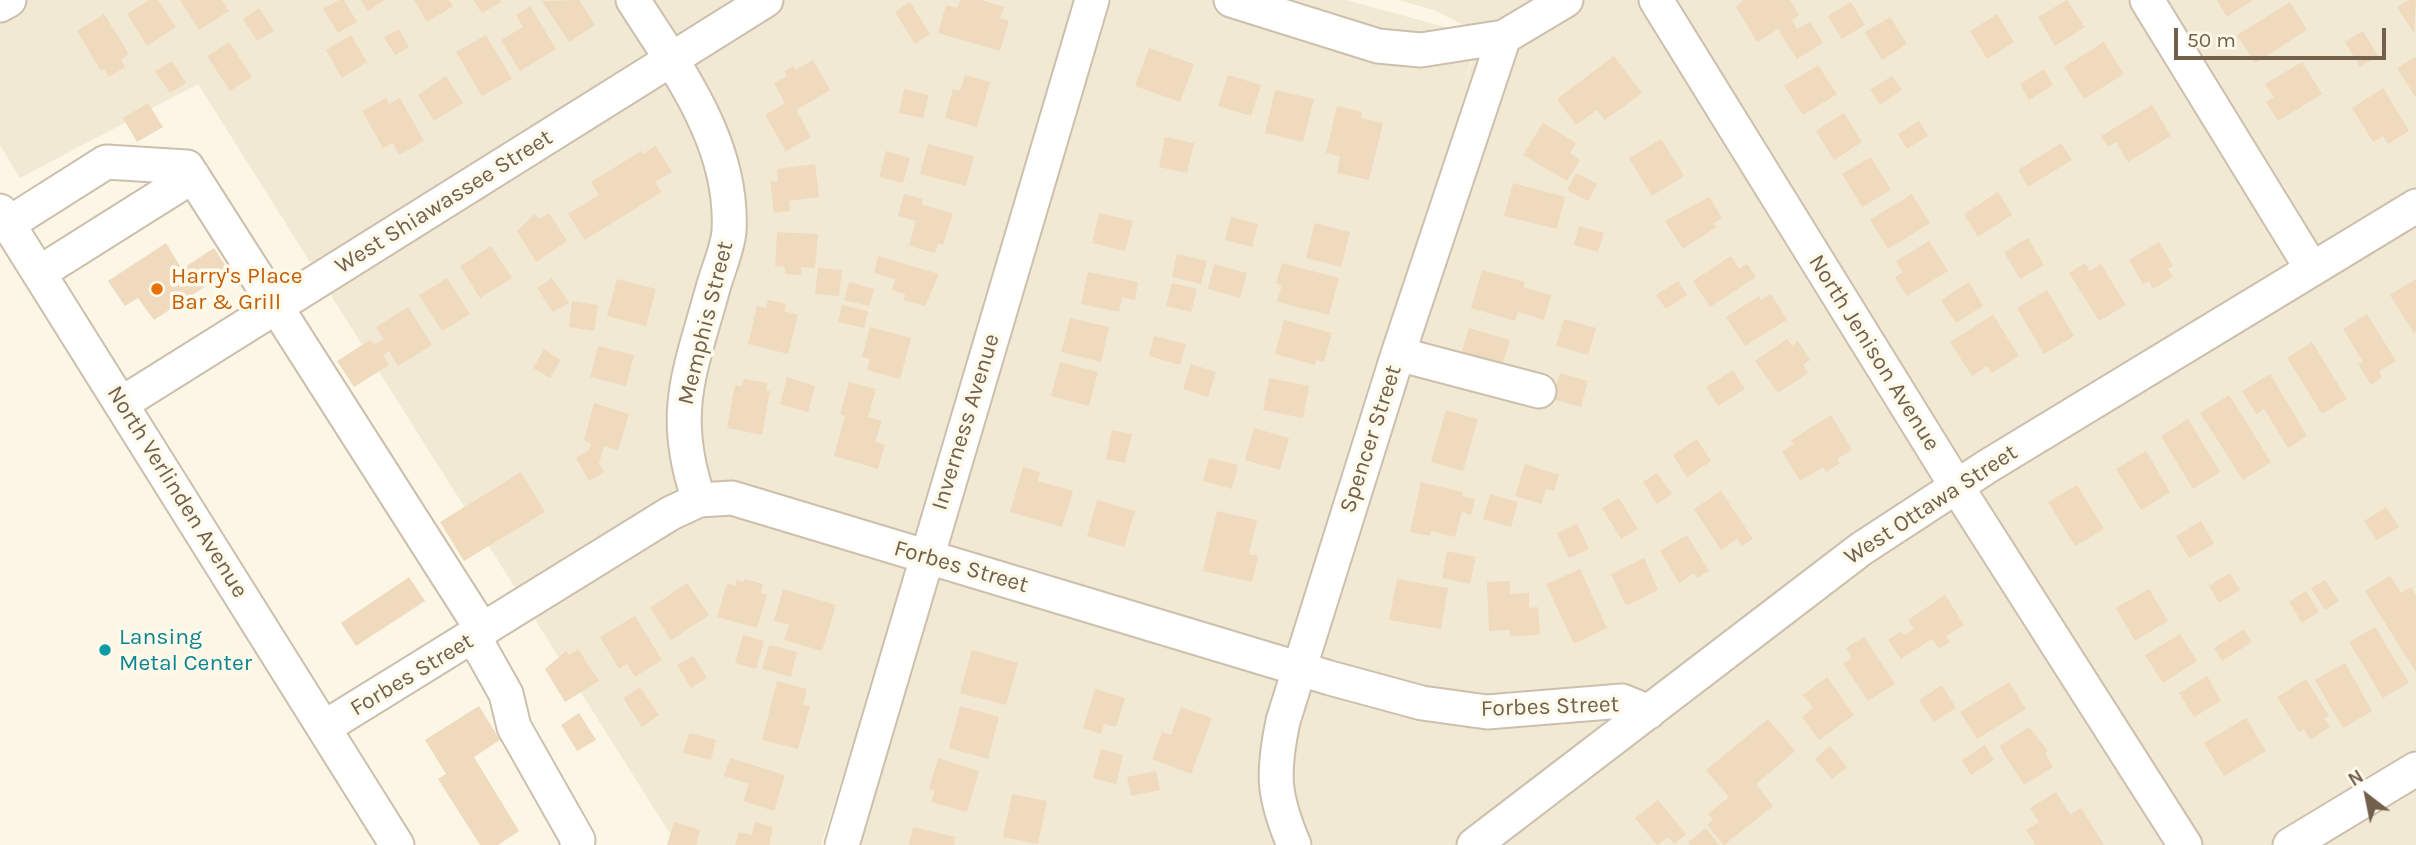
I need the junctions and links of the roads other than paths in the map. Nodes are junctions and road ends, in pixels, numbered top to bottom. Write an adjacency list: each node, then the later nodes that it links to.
1 (9, 0): 9 (street)
2 (633, 0): 11 (street, Memphis Street)
3 (766, 0): 11 (street, West Shiawassee Street)
4 (1092, 0): 23 (street, Inverness Avenue)
5 (1231, 0): 10 (street)
6 (1566, 0): 10 (street)
7 (1656, 0): 21 (street, North Jenison Avenue)
8 (2147, 0): 15 (street)
9 (0, 5)
10 (1504, 37): 18 (street, Spencer Street)
11 (671, 59): 17 (street, West Shiawassee Street); 22 (street, Memphis Street)
12 (193, 176): 14 (street); 16 (street); 17 (street)
13 (2416, 206): 15 (street, West Ottawa Street)
14 (4, 217): 16 (street, North Verlinden Avenue)
15 (2312, 269): 21 (street, West Ottawa Street)
16 (39, 273): 20 (street, North Verlinden Avenue)
17 (275, 309): 20 (street, West Shiawassee Street); 24 (street)
18 (1398, 354): 19 (street); 25 (street, Spencer Street)
19 (1539, 391)
20 (121, 404): 27 (street, North Verlinden Avenue)
21 (1957, 487): 26 (street, West Ottawa Street); 34 (street, North Jenison Avenue)
22 (699, 500): 23 (street, Forbes Street); 24 (street, Forbes Street)
23 (926, 556): 25 (street, Forbes Street); 31 (street, Inverness Avenue)
24 (478, 634): 27 (street, Forbes Street); 30 (street)
25 (1298, 667): 26 (street, Forbes Street); 32 (street, Spencer Street)
26 (1649, 712): 33 (street, West Ottawa Street)
27 (325, 727): 29 (street, North Verlinden Avenue)
28 (2416, 769): 35 (street)
29 (397, 845)
30 (578, 845)
31 (842, 845)
32 (1294, 845)
33 (1474, 845)
34 (2185, 845)
35 (2290, 845)

